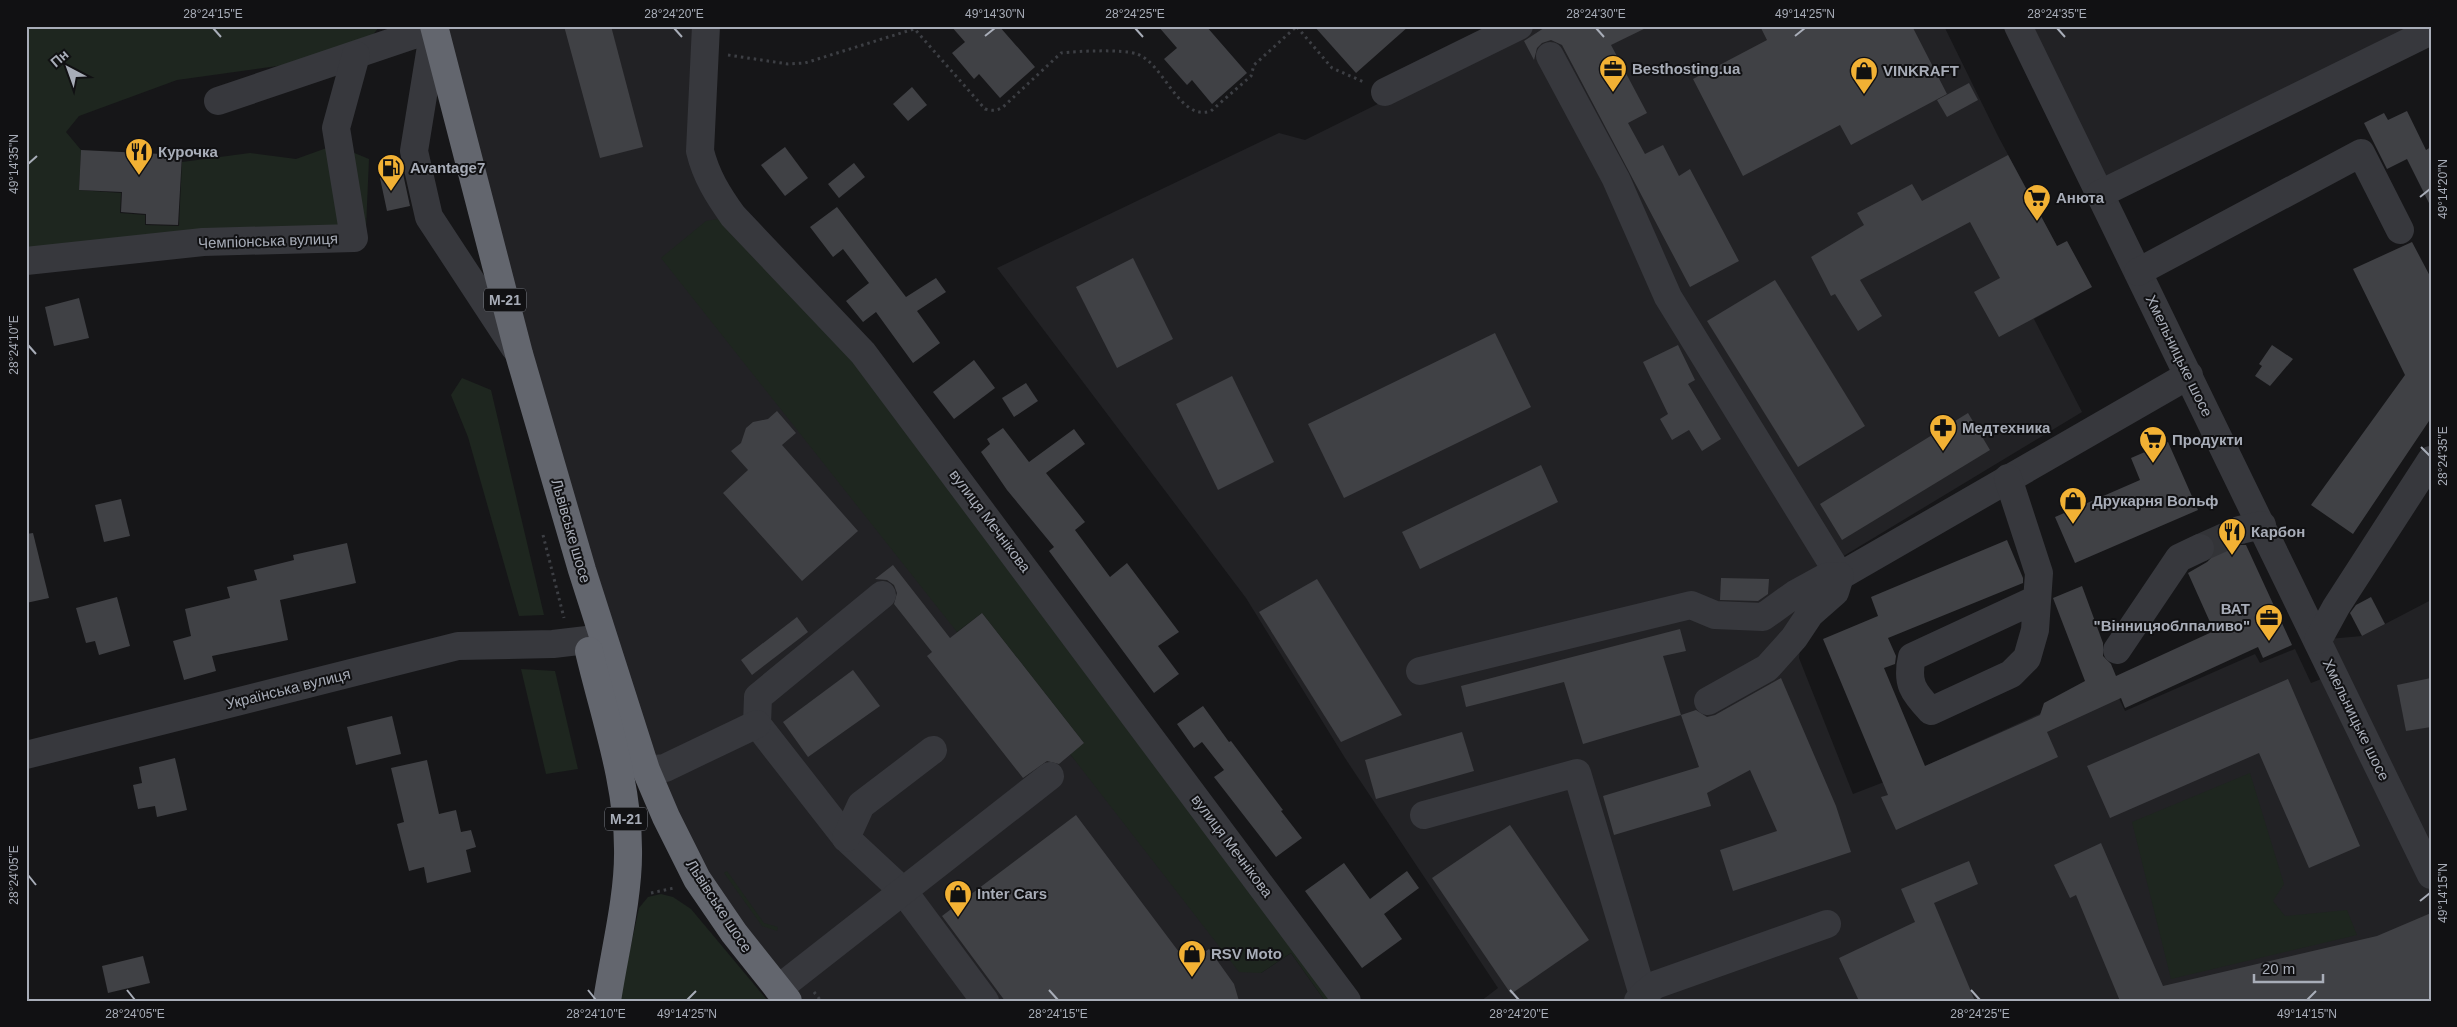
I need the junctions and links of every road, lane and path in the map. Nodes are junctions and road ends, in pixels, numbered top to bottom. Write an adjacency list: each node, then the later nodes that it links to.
1 (1297, 26): 5 (path); 10 (path)
2 (1519, 26): 10 (street)
3 (2018, 26): 12 (street, Хмельницьке шосе)
4 (434, 27): 8 (street); 16 (highway, Львівське шосе / М-21); 16 (street)
5 (913, 28): 7 (path)
6 (2431, 32): 12 (street)
7 (705, 38): 47 (street, вулиця Мечнікова)
8 (356, 55): 11 (street); 14 (street, Чемпіонська вулиця)
9 (1550, 56): 23 (street)
10 (1385, 92)
11 (218, 102)
12 (2100, 194): 15 (street, Хмельницьке шосе)
13 (2400, 230): 15 (street)
14 (26, 261)
15 (2138, 272): 17 (street, Хмельницьке шосе)
16 (519, 354): 22 (highway, Львівське шосе / М-21)
17 (2188, 375): 19 (street); 26 (street, Хмельницьке шосе)
18 (2431, 460): 26 (street)
19 (2008, 478): 23 (street); 25 (street)
20 (542, 530): 27 (path)
21 (2200, 548): 28 (street)
22 (582, 570): 27 (highway, М-21); 34 (highway, Львівське шосе / М-21)
23 (1840, 576): 29 (street); 30 (street)
24 (882, 595): 31 (street)
25 (2037, 599): 25 (street)
26 (2318, 640): 38 (street, Хмельницьке шосе)
27 (570, 643): 33 (street, Українська вулиця); 40 (highway, М-21)
28 (2117, 650)
29 (1420, 671)
30 (1708, 701)
31 (757, 724): 34 (street); 37 (street)
32 (933, 750): 37 (street)
33 (26, 756)
34 (646, 770): 39 (highway, Львівське шосе / М-21)
35 (1050, 776): 41 (street)
36 (1424, 815): 44 (street)
37 (846, 838): 41 (street)
38 (2431, 875)
39 (697, 879): 40 (path); 43 (highway, Львівське шосе / М-21)
40 (625, 890): 45 (highway, М-21)
41 (904, 892): 43 (street); 46 (street)
42 (1827, 924): 44 (street)
43 (783, 995)
44 (1641, 998)
45 (607, 1001)
46 (985, 1001)
47 (1347, 1001)

